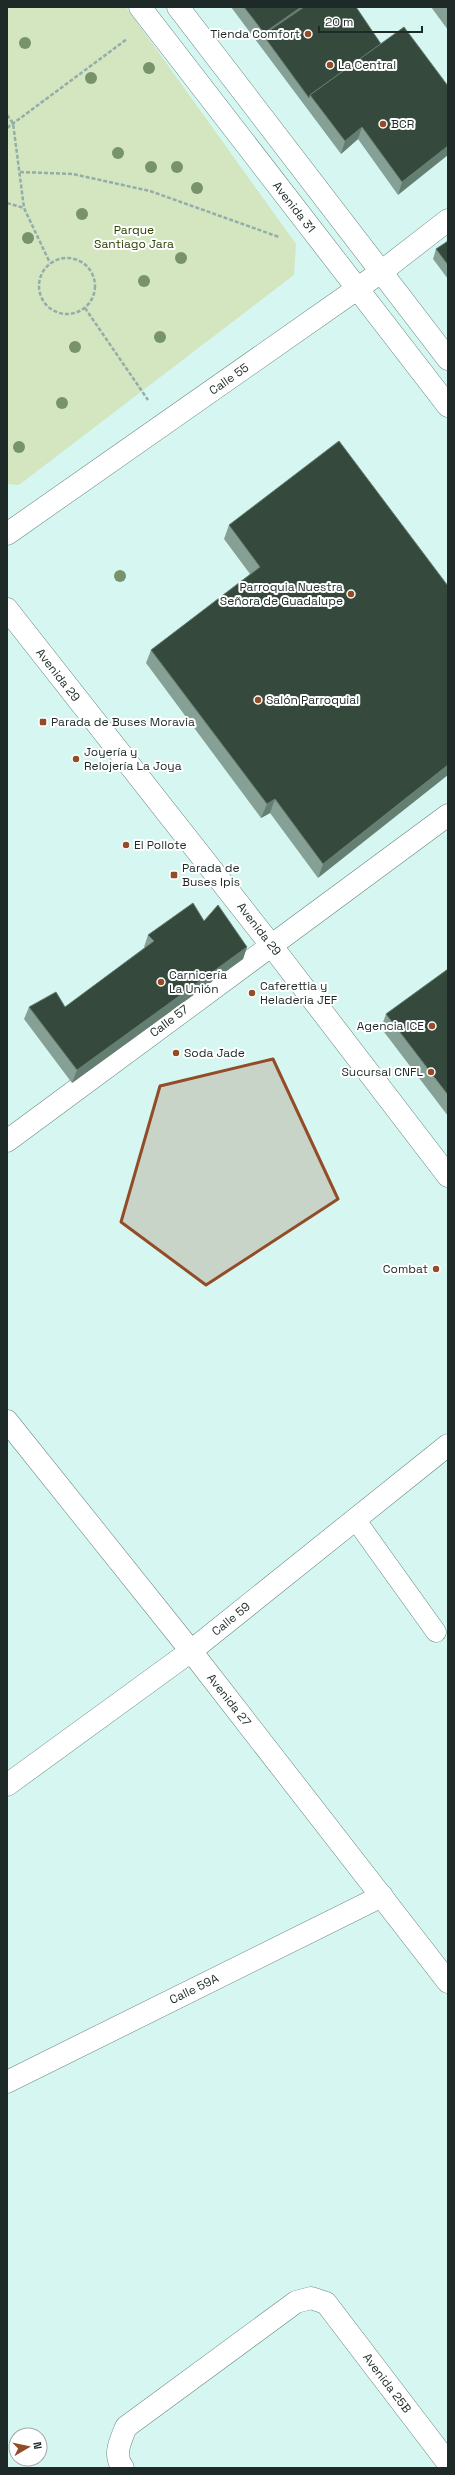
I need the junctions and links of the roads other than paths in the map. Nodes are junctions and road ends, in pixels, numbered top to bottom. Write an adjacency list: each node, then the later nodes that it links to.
1 (178, 7): 4 (street)
2 (146, 14): 5 (street, Avenida 31)
3 (448, 220): 4 (street, Calle 55)
4 (381, 272): 5 (street, Calle 55); 6 (street)
5 (357, 288): 7 (street, Avenida 31); 8 (street, Calle 55)
6 (448, 358)
7 (448, 406)
8 (7, 534)
9 (7, 609): 11 (street, Avenida 29)
10 (448, 815): 11 (street, Calle 57)
11 (271, 945): 12 (street, Calle 57); 13 (street, Avenida 29)
12 (7, 1141)
13 (448, 1176)
14 (7, 1421): 18 (street, Avenida 27)
15 (448, 1445): 16 (street, Calle 59)
16 (355, 1519): 17 (lane); 18 (street, Calle 59)
17 (436, 1632)
18 (191, 1651): 19 (street, Calle 59); 20 (street, Avenida 27)
19 (7, 1785)
20 (382, 1896): 21 (street, Avenida 27); 22 (street, Calle 59A)
21 (448, 1982)
22 (7, 2082)
23 (448, 2463): 24 (street, Avenida 25B)
24 (121, 2464)

